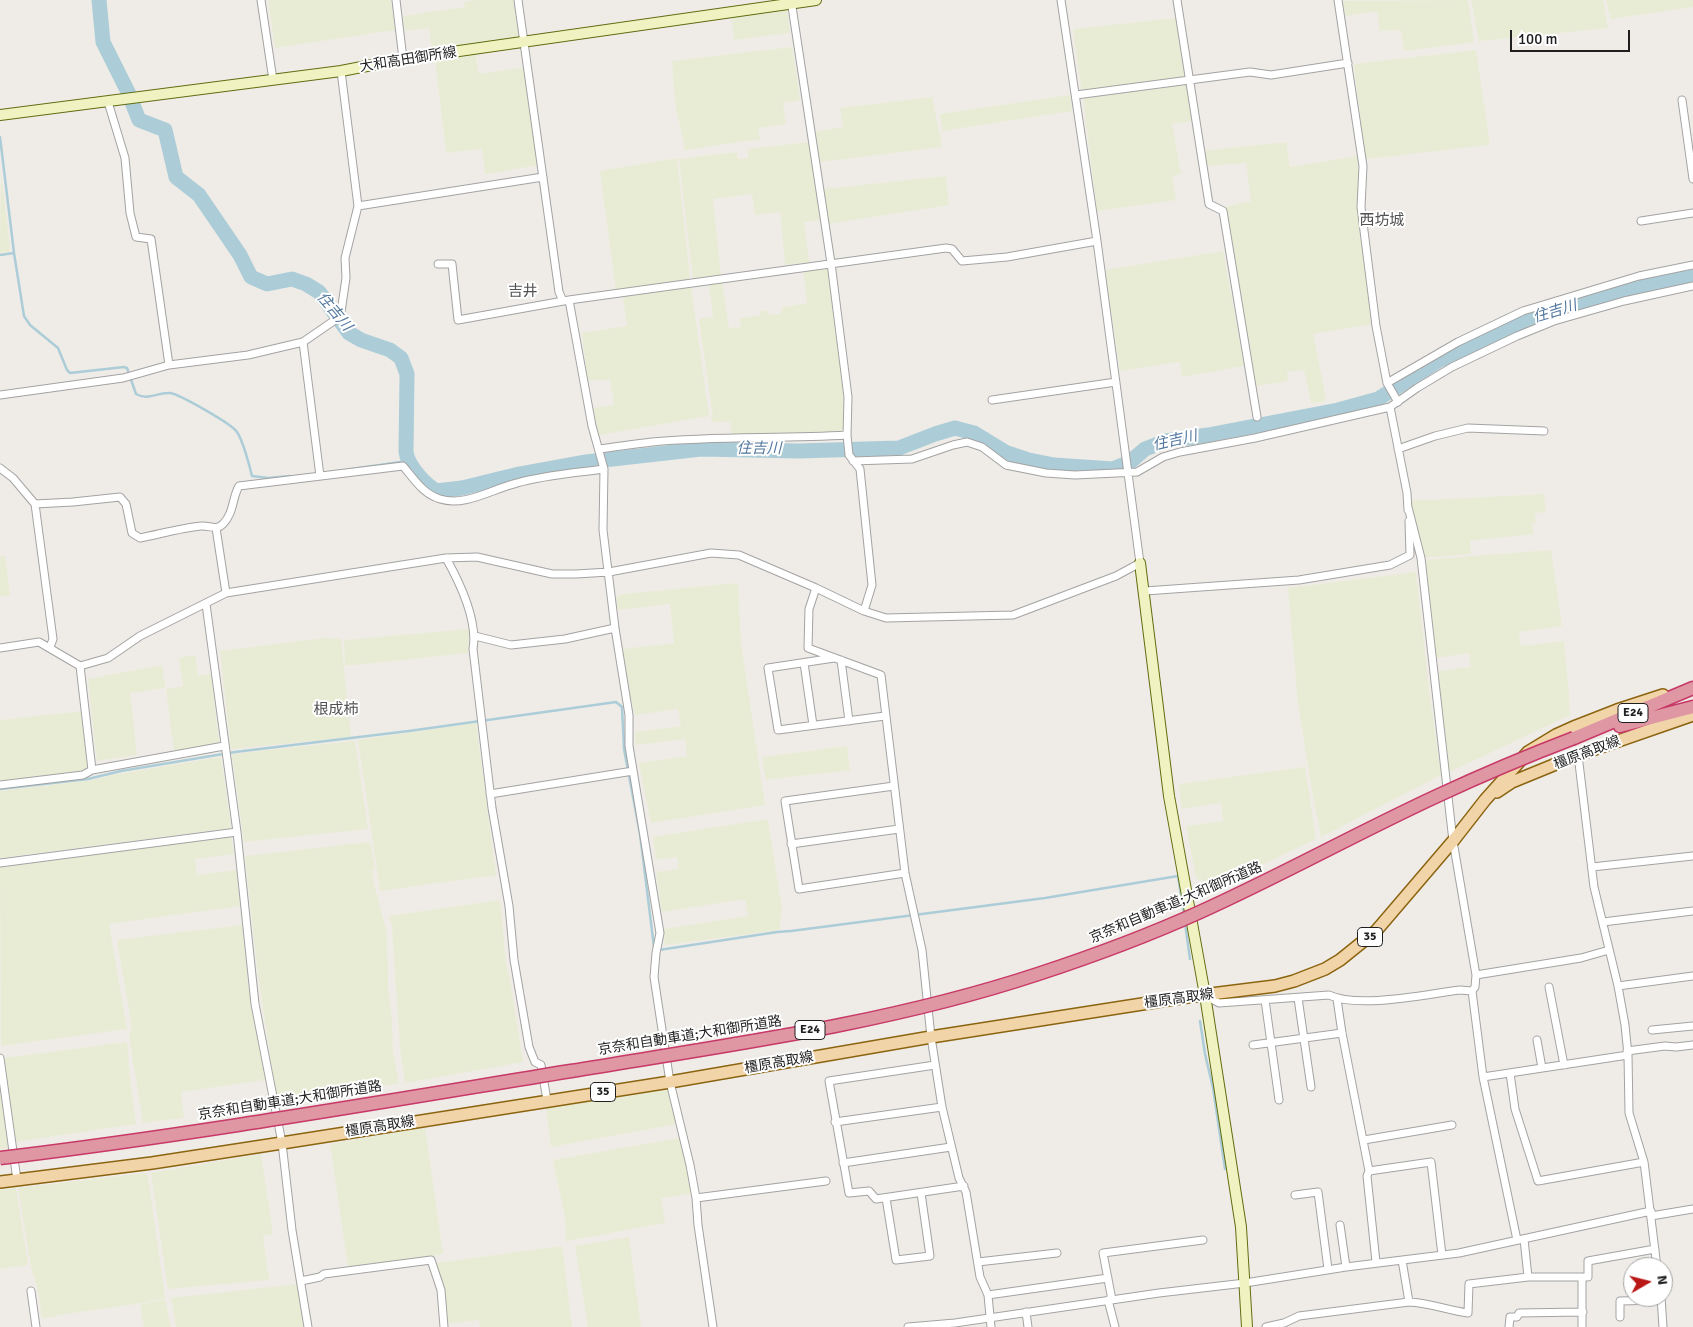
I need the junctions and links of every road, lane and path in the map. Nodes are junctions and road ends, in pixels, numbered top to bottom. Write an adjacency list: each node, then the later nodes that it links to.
1 (261, 0): 13 (street)
2 (396, 0): 10 (street)
3 (518, 0): 9 (street)
4 (816, 0): 8 (main road, 大和高田御所線)
5 (1061, 0): 15 (street)
6 (1177, 0): 14 (street)
7 (1338, 0): 11 (street)
8 (791, 2): 9 (main road, 大和高田御所線); 25 (street)
9 (524, 42): 10 (main road, 大和高田御所線); 19 (street)
10 (403, 59): 12 (main road, 大和高田御所線)
11 (1348, 63): 14 (street); 33 (street)
12 (341, 71): 13 (main road, 大和高田御所線); 21 (street)
13 (273, 80): 17 (main road, 大和高田御所線)
14 (1190, 81): 15 (street); 38 (street)
15 (1076, 95): 24 (street)
16 (1682, 100): 20 (street)
17 (108, 102): 18 (main road, 大和高田御所線); 31 (street)
18 (0, 116)
19 (543, 177): 21 (street); 29 (street)
20 (1693, 179)
21 (358, 206): 30 (street)
22 (1693, 213): 23 (street)
23 (1642, 221)
24 (1096, 241): 25 (street); 32 (street)
25 (831, 263): 29 (street); 40 (street)
26 (438, 264): 29 (street)
27 (1693, 265): 33 (street)
28 (1693, 286): 36 (street)
29 (566, 301): 41 (street)
30 (303, 342): 31 (street); 47 (street)
31 (169, 365): 34 (street)
32 (1116, 382): 35 (street); 46 (street)
33 (1387, 383): 36 (street)
34 (0, 394)
35 (992, 400)
36 (1398, 402): 37 (street)
37 (1390, 407): 42 (street); 46 (street)
38 (1257, 417)
39 (1544, 432): 42 (street)
40 (847, 435): 41 (street); 43 (street)
41 (599, 449): 45 (street)
42 (1398, 449): 49 (street)
43 (853, 461): 46 (street); 58 (street)
44 (0, 468): 48 (street)
45 (604, 469): 47 (street); 53 (street)
46 (1128, 473): 52 (street)
47 (320, 476): 50 (street)
48 (35, 504): 50 (street); 61 (street)
49 (1408, 506): 55 (street); 83 (street)
50 (216, 528): 56 (street)
51 (446, 558): 53 (street); 56 (street); 60 (street)
52 (1140, 563): 55 (main road); 58 (street)
53 (609, 572): 54 (street); 59 (street)
54 (816, 588): 58 (street); 63 (street)
55 (1144, 591): 97 (main road)
56 (226, 593): 57 (street)
57 (206, 604): 65 (street); 73 (street)
58 (864, 611)
59 (615, 628): 60 (street); 76 (street)
60 (475, 636): 79 (street)
61 (50, 647): 62 (street); 65 (street)
62 (0, 648)
63 (838, 659): 64 (street); 68 (street); 70 (street)
64 (804, 663): 71 (street); 71 (street)
65 (80, 666): 75 (street)
66 (1693, 686): 72 (highway, E24); 80 (main road, 橿原高取線 / 35)
67 (1693, 707): 72 (highway, E24)
68 (885, 716): 70 (street); 78 (street)
69 (1693, 716): 74 (main road, 橿原高取線 / 35)
70 (849, 720): 71 (street)
71 (813, 726)
72 (1574, 738): 127 (highway, 京奈和自動車道;大和御所道路 / E24, bridge)
73 (225, 751): 75 (street); 82 (street)
74 (1578, 755): 80 (main road, 橿原高取線 / 35); 87 (street)
75 (92, 770): 77 (street)
76 (629, 772): 79 (street); 117 (street)
77 (0, 785)
78 (894, 786): 81 (street); 84 (street)
79 (490, 794): 119 (street)
80 (1485, 800): 83 (main road, 橿原高取線 / 35)
81 (899, 829): 84 (street); 88 (street)
82 (237, 832): 86 (street); 125 (street)
83 (1453, 841): 92 (street); 97 (main road, 橿原高取線 / 35)
84 (791, 844): 88 (street)
85 (1693, 856): 87 (street)
86 (0, 863)
87 (1592, 867): 90 (street)
88 (905, 873): 104 (street)
89 (1693, 911): 90 (street)
90 (1602, 922): 91 (street)
91 (1609, 950): 92 (street); 94 (street)
92 (1476, 975): 96 (street)
93 (1693, 976): 94 (street)
94 (1618, 986): 110 (street)
95 (1548, 987): 113 (street)
96 (1472, 992): 99 (street); 116 (street)
97 (1205, 995): 100 (street); 104 (main road, 橿原高取線 / 35); 157 (main road)
98 (1298, 998): 99 (street); 100 (street); 105 (street)
99 (1337, 998): 103 (street)
100 (1265, 1000): 107 (street)
101 (1693, 1026): 102 (street)
102 (1652, 1030)
103 (1342, 1033): 105 (street); 124 (street)
104 (931, 1037): 112 (street); 117 (main road, 橿原高取線 / 35)
105 (1304, 1038): 107 (street); 118 (street)
106 (1537, 1040): 114 (street)
107 (1271, 1043): 108 (street); 120 (street)
108 (1253, 1045)
109 (1693, 1045): 110 (street)
110 (1627, 1053): 113 (street); 128 (street)
111 (0, 1058): 131 (street)
112 (935, 1065): 121 (street); 122 (street)
113 (1564, 1065): 114 (street)
114 (1542, 1068): 115 (street)
115 (1510, 1073): 116 (street); 128 (street)
116 (1483, 1077): 143 (street)
117 (670, 1082): 119 (main road, 橿原高取線 / 35); 137 (street)
118 (1311, 1087)
119 (547, 1100): 125 (main road, 橿原高取線 / 35)
120 (1279, 1100)
121 (942, 1107): 122 (street); 126 (street)
122 (835, 1122): 129 (street)
123 (1452, 1125): 124 (street)
124 (1364, 1140): 130 (street)
125 (282, 1143): 131 (main road, 橿原高取線 / 35); 156 (street)
126 (951, 1147): 129 (street); 134 (street)
127 (0, 1158)
128 (1644, 1162): 140 (street)
129 (843, 1163): 138 (street)
130 (1369, 1171): 146 (street); 150 (street)
131 (17, 1180): 133 (main road, 橿原高取線 / 35)
132 (826, 1181): 137 (street)
133 (0, 1182)
134 (964, 1186): 135 (street); 149 (street)
135 (921, 1193): 138 (street); 138 (street)
136 (1295, 1195): 152 (street)
137 (696, 1198): 171 (street)
138 (886, 1198)
139 (1693, 1209): 140 (street)
140 (1651, 1214): 143 (street); 144 (street)
141 (1340, 1225): 151 (street)
142 (1202, 1240): 154 (street)
143 (1520, 1240): 146 (street); 153 (street)
144 (1655, 1249): 147 (street); 155 (street)
145 (1057, 1253): 149 (street)
146 (1442, 1255): 148 (street)
147 (1656, 1257)
148 (1402, 1260): 150 (street); 162 (street)
149 (978, 1262): 159 (street)
150 (1376, 1262): 151 (street)
151 (1346, 1267): 152 (street)
152 (1328, 1269): 157 (street)
153 (1528, 1277): 155 (street); 162 (street)
154 (1108, 1278): 159 (street); 160 (street)
155 (1582, 1278): 165 (street)
156 (301, 1281): 169 (street); 170 (street)
157 (1245, 1283): 160 (street); 176 (main road)
158 (31, 1291): 168 (street)
159 (988, 1295): 166 (street)
160 (1110, 1300): 164 (street); 175 (street)
161 (1623, 1301): 167 (street)
162 (1409, 1302): 177 (street)
163 (1662, 1307): 180 (street)
164 (1026, 1312): 166 (street); 174 (street)
165 (1583, 1312): 178 (street); 179 (street)
166 (989, 1317): 172 (street); 173 (street)
167 (1620, 1318)
168 (36, 1327)
169 (308, 1327)
170 (444, 1327)
171 (714, 1327)
172 (908, 1327)
173 (991, 1327)
174 (1028, 1327)
175 (1115, 1327)
176 (1246, 1327)
177 (1266, 1327)
178 (1509, 1327)
179 (1582, 1327)
180 (1663, 1327)

